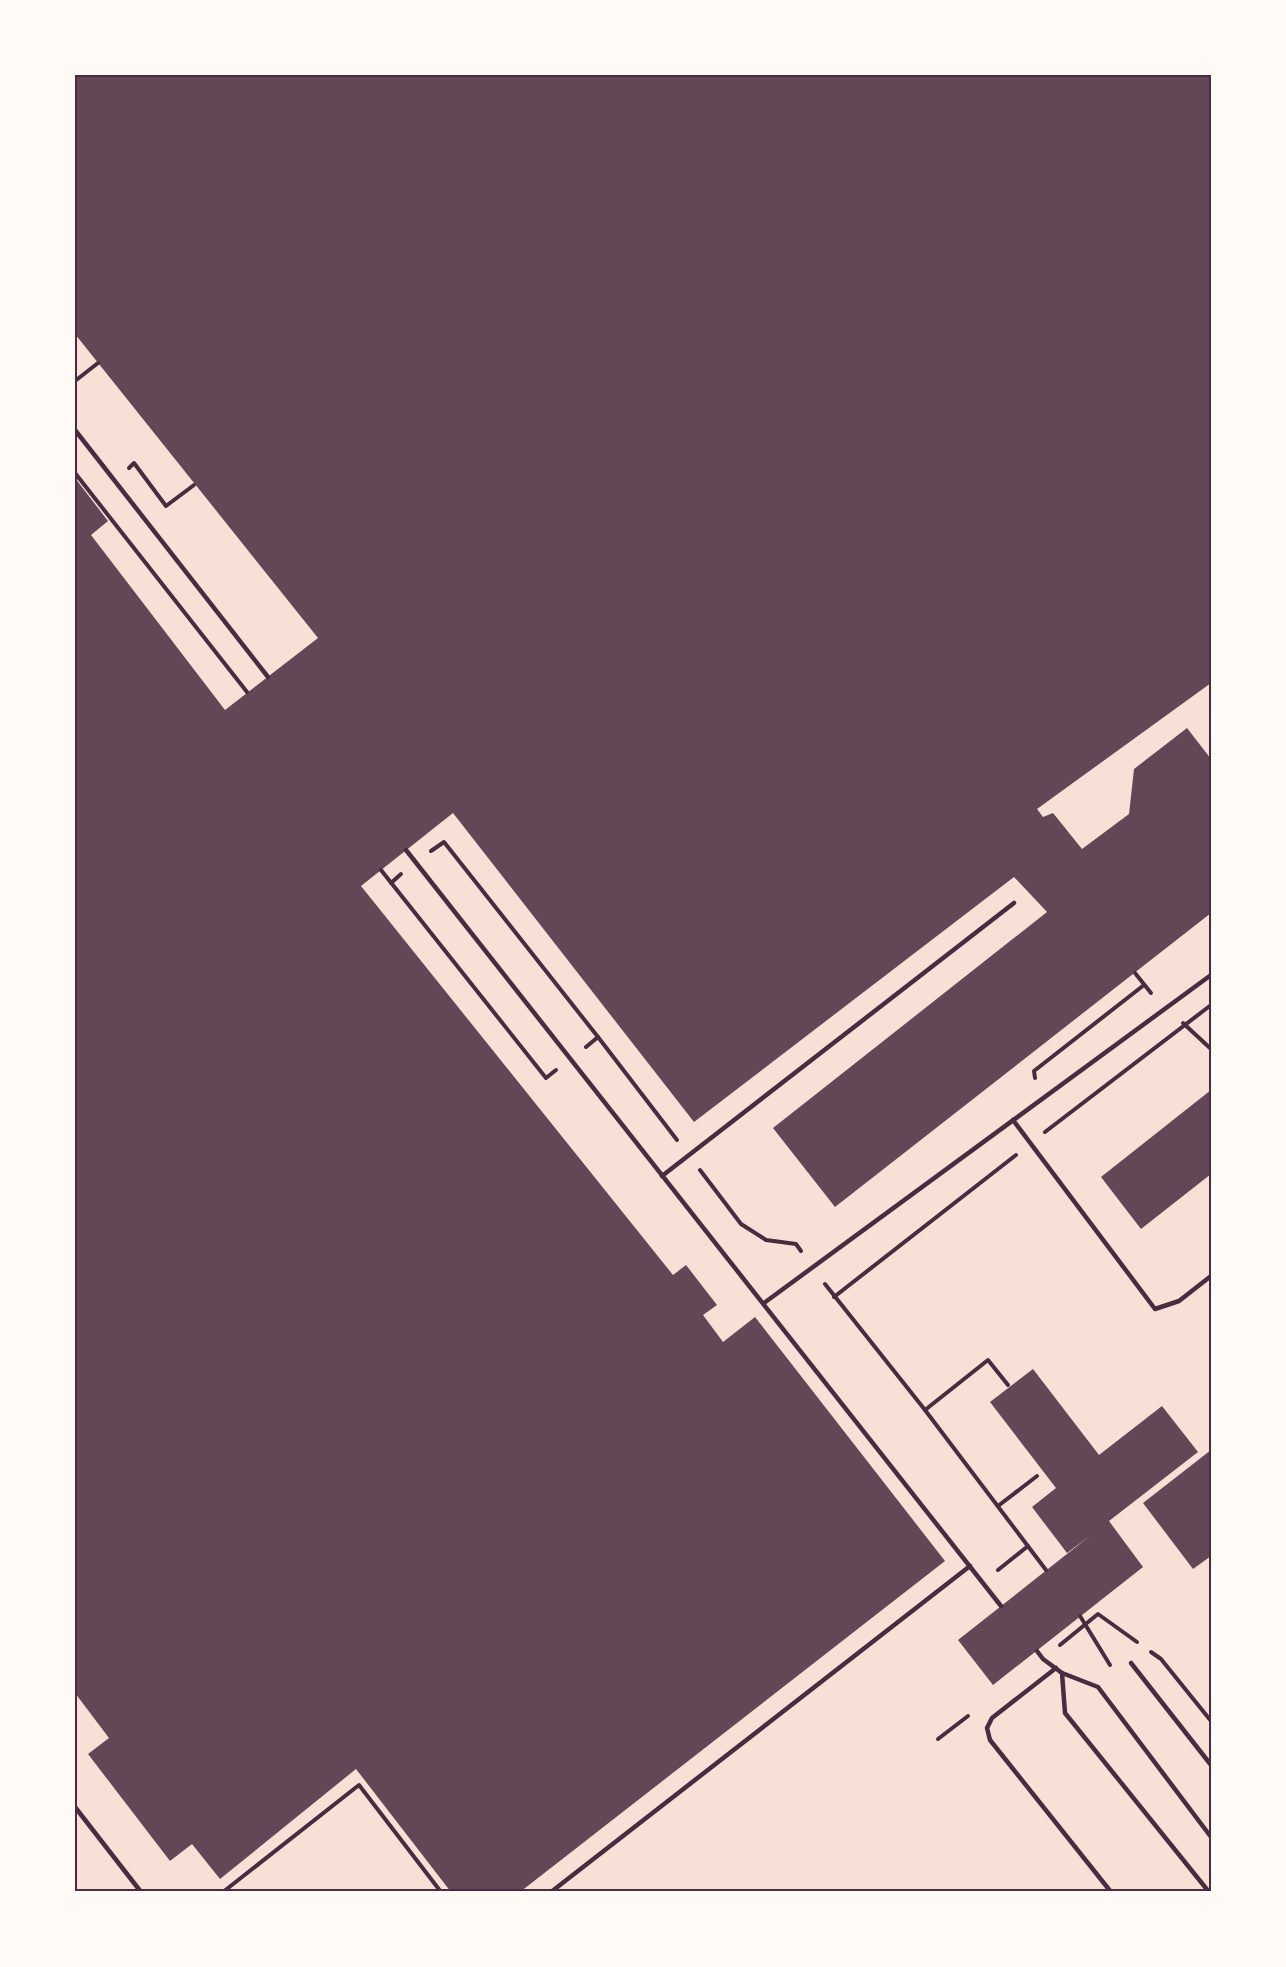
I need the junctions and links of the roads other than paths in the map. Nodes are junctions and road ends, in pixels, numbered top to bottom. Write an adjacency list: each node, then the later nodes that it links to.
1 (75, 430): 2 (lane)
2 (268, 677)
3 (406, 850): 7 (lane)
4 (1014, 903): 7 (lane)
5 (1211, 975): 6 (lane)
6 (1013, 1120): 8 (lane); 9 (lane)
7 (662, 1176): 9 (lane)
8 (1211, 1276)
9 (764, 1303): 10 (lane)
10 (970, 1566): 11 (lane); 20 (lane)
11 (1001, 1606)
12 (1037, 1651): 14 (lane)
13 (1131, 1663): 16 (lane)
14 (1056, 1668): 15 (lane); 21 (lane)
15 (1062, 1673): 18 (lane); 22 (lane)
16 (1211, 1765)
17 (75, 1807): 19 (lane)
18 (1211, 1837)
19 (141, 1892)
20 (551, 1892)
21 (1111, 1892)
22 (1209, 1892)

